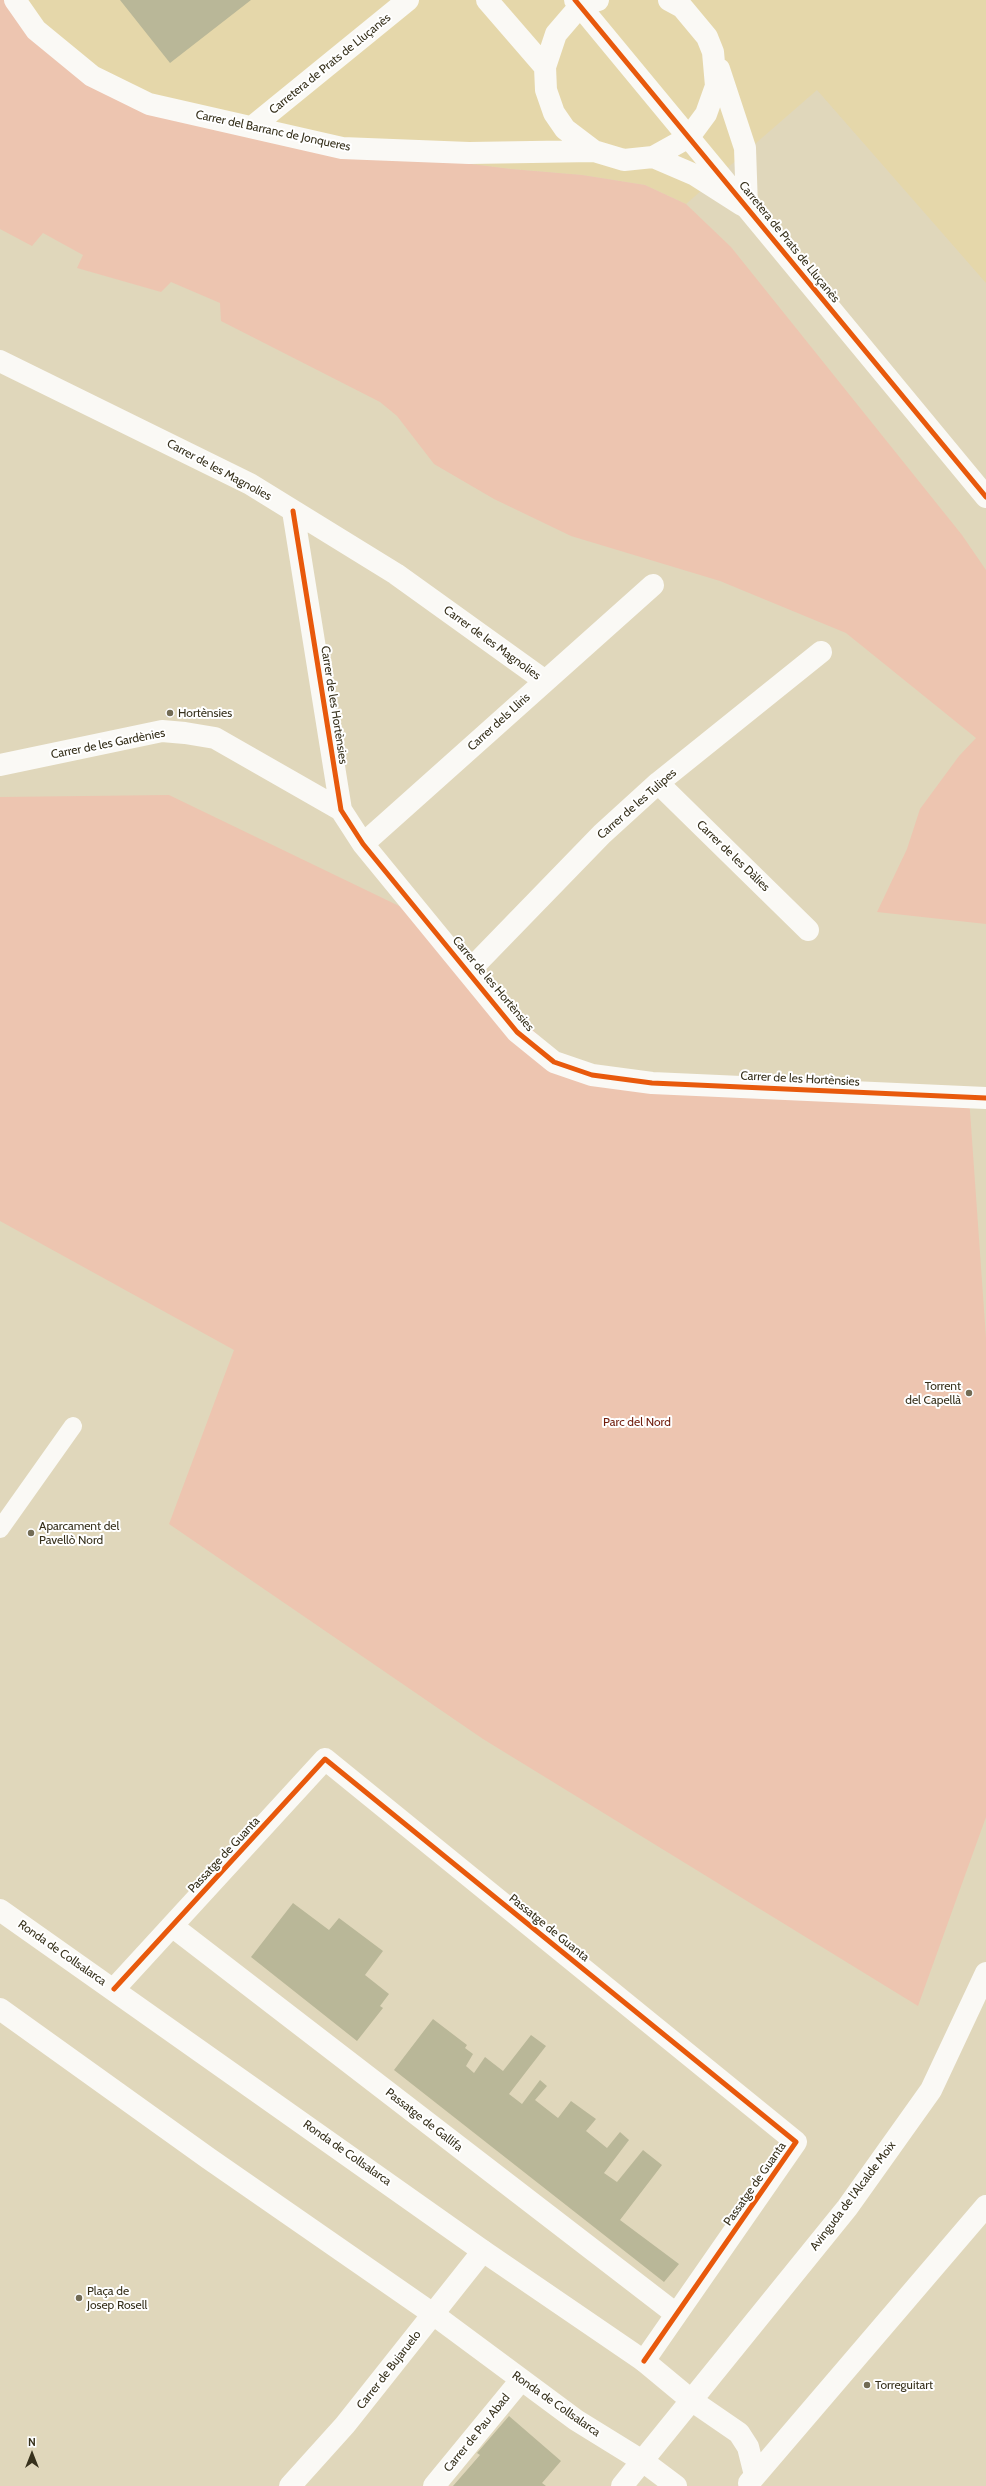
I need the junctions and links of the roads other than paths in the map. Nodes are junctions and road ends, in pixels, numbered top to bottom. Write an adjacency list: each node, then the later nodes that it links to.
1 (15, 0): 9 (street, Carrer del Barranc de Jonqueres)
2 (408, 0): 9 (street, Carretera de Prats de Lluçanès)
3 (487, 0): 8 (street)
4 (668, 0): 7 (street, Carretera de Prats de Lluçanès)
5 (689, 0): 7 (street)
6 (584, 2): 8 (street, Carretera de Prats de Lluçanès); 10 (street, Carretera de Prats de Lluçanès)
7 (710, 45): 10 (street, Carretera de Prats de Lluçanès); 13 (street, Carretera de Prats de Lluçanès)
8 (545, 66): 11 (street, Carretera de Prats de Lluçanès)
9 (252, 127): 11 (street, Carrer del Barranc de Jonqueres)
10 (689, 137): 12 (street, Carretera de Prats de Lluçanès); 13 (street, Carretera de Prats de Lluçanès)
11 (594, 152): 12 (street, Carretera de Prats de Lluçanès)
12 (653, 157): 13 (street, Carretera de Prats de Lluçanès)
13 (747, 208): 15 (street, Carretera de Prats de Lluçanès)
14 (0, 361): 16 (street, Carrer de les Magnolies)
15 (986, 497)
16 (293, 511): 19 (street, Carrer de les Magnolies); 22 (street, Carrer de les Hortènsies)
17 (653, 585): 19 (street, Carrer dels Lliris)
18 (821, 652): 21 (street, Carrer de les Tulipes)
19 (545, 681): 23 (street, Carrer dels Lliris)
20 (0, 765): 22 (street, Carrer de les Gardènies)
21 (658, 783): 24 (street, Carrer de les Dàlies); 25 (street, Carrer de les Tulipes)
22 (341, 810): 23 (street, Carrer de les Hortènsies)
23 (363, 844): 25 (street, Carrer de les Hortènsies)
24 (808, 930)
25 (468, 972): 26 (street, Carrer de les Hortènsies)
26 (986, 1098)
27 (73, 1426): 28 (lane)
28 (0, 1529)
29 (0, 1910): 32 (street, Ronda de Collsalarca)
30 (172, 1926): 32 (street, Passatge de Guanta); 37 (street, Passatge de Gallifa); 37 (street, Passatge de Guanta)
31 (986, 1973): 40 (street, Avinguda de l'Alcalde Moix)
32 (114, 1989): 35 (street, Ronda de Collsalarca)
33 (0, 2009): 36 (street, Ronda de Collsalarca)
34 (986, 2206): 42 (street)
35 (482, 2251): 36 (street, Carrer de Bujaruelo); 38 (street, Ronda de Collsalarca)
36 (433, 2314): 39 (street, Ronda de Collsalarca); 43 (street, Carrer de Bujaruelo)
37 (676, 2314): 38 (street, Passatge de Guanta)
38 (644, 2361): 40 (street, Ronda de Collsalarca)
39 (521, 2380): 41 (street, Ronda de Collsalarca); 44 (street, Carrer de Pau Abad)
40 (691, 2400): 41 (street, Avinguda de l'Alcalde Moix); 42 (street, Ronda de Collsalarca)
41 (644, 2462): 45 (street); 46 (street, Ronda de Collsalarca)
42 (751, 2480)
43 (290, 2486)
44 (434, 2486)
45 (622, 2486)
46 (676, 2486)

